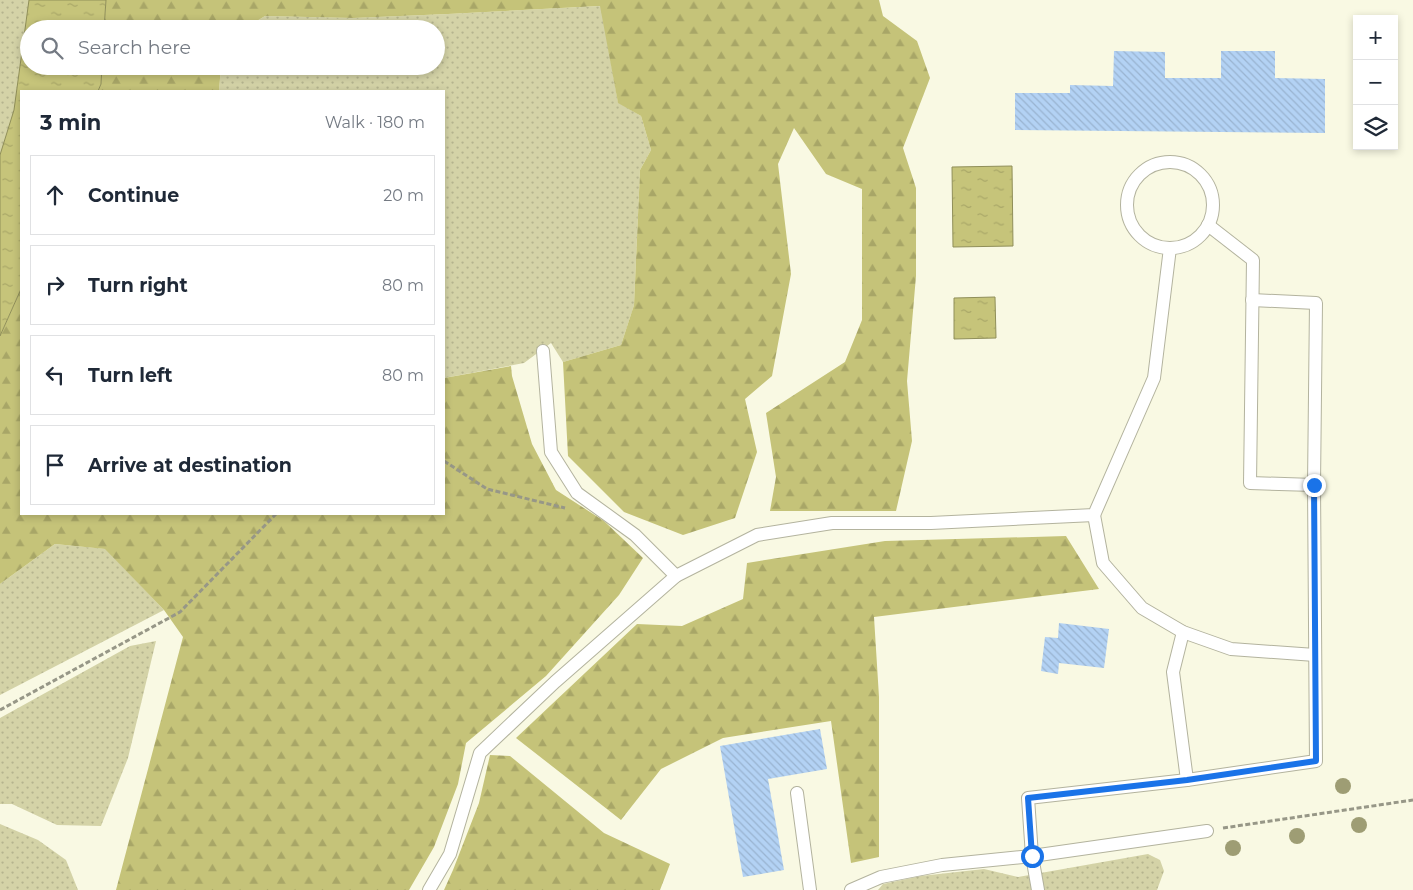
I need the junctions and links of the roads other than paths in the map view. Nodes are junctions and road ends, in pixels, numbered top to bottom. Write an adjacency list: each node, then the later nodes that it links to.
1 (1208, 225): 2 (lane); 2 (lane); 3 (lane)
2 (1170, 248): 6 (lane)
3 (1252, 300): 5 (lane); 5 (lane)
4 (543, 351): 7 (lane)
5 (1314, 485): 9 (lane)
6 (1094, 516): 7 (lane); 8 (lane)
7 (676, 576): 14 (lane)
8 (1183, 632): 9 (lane); 10 (lane)
9 (1315, 655): 10 (lane)
10 (1187, 780): 13 (lane)
11 (797, 793): 15 (lane)
12 (1207, 831): 13 (lane)
13 (1032, 856): 16 (lane); 17 (lane)
14 (429, 890)
15 (810, 890)
16 (851, 890)
17 (1038, 890)

